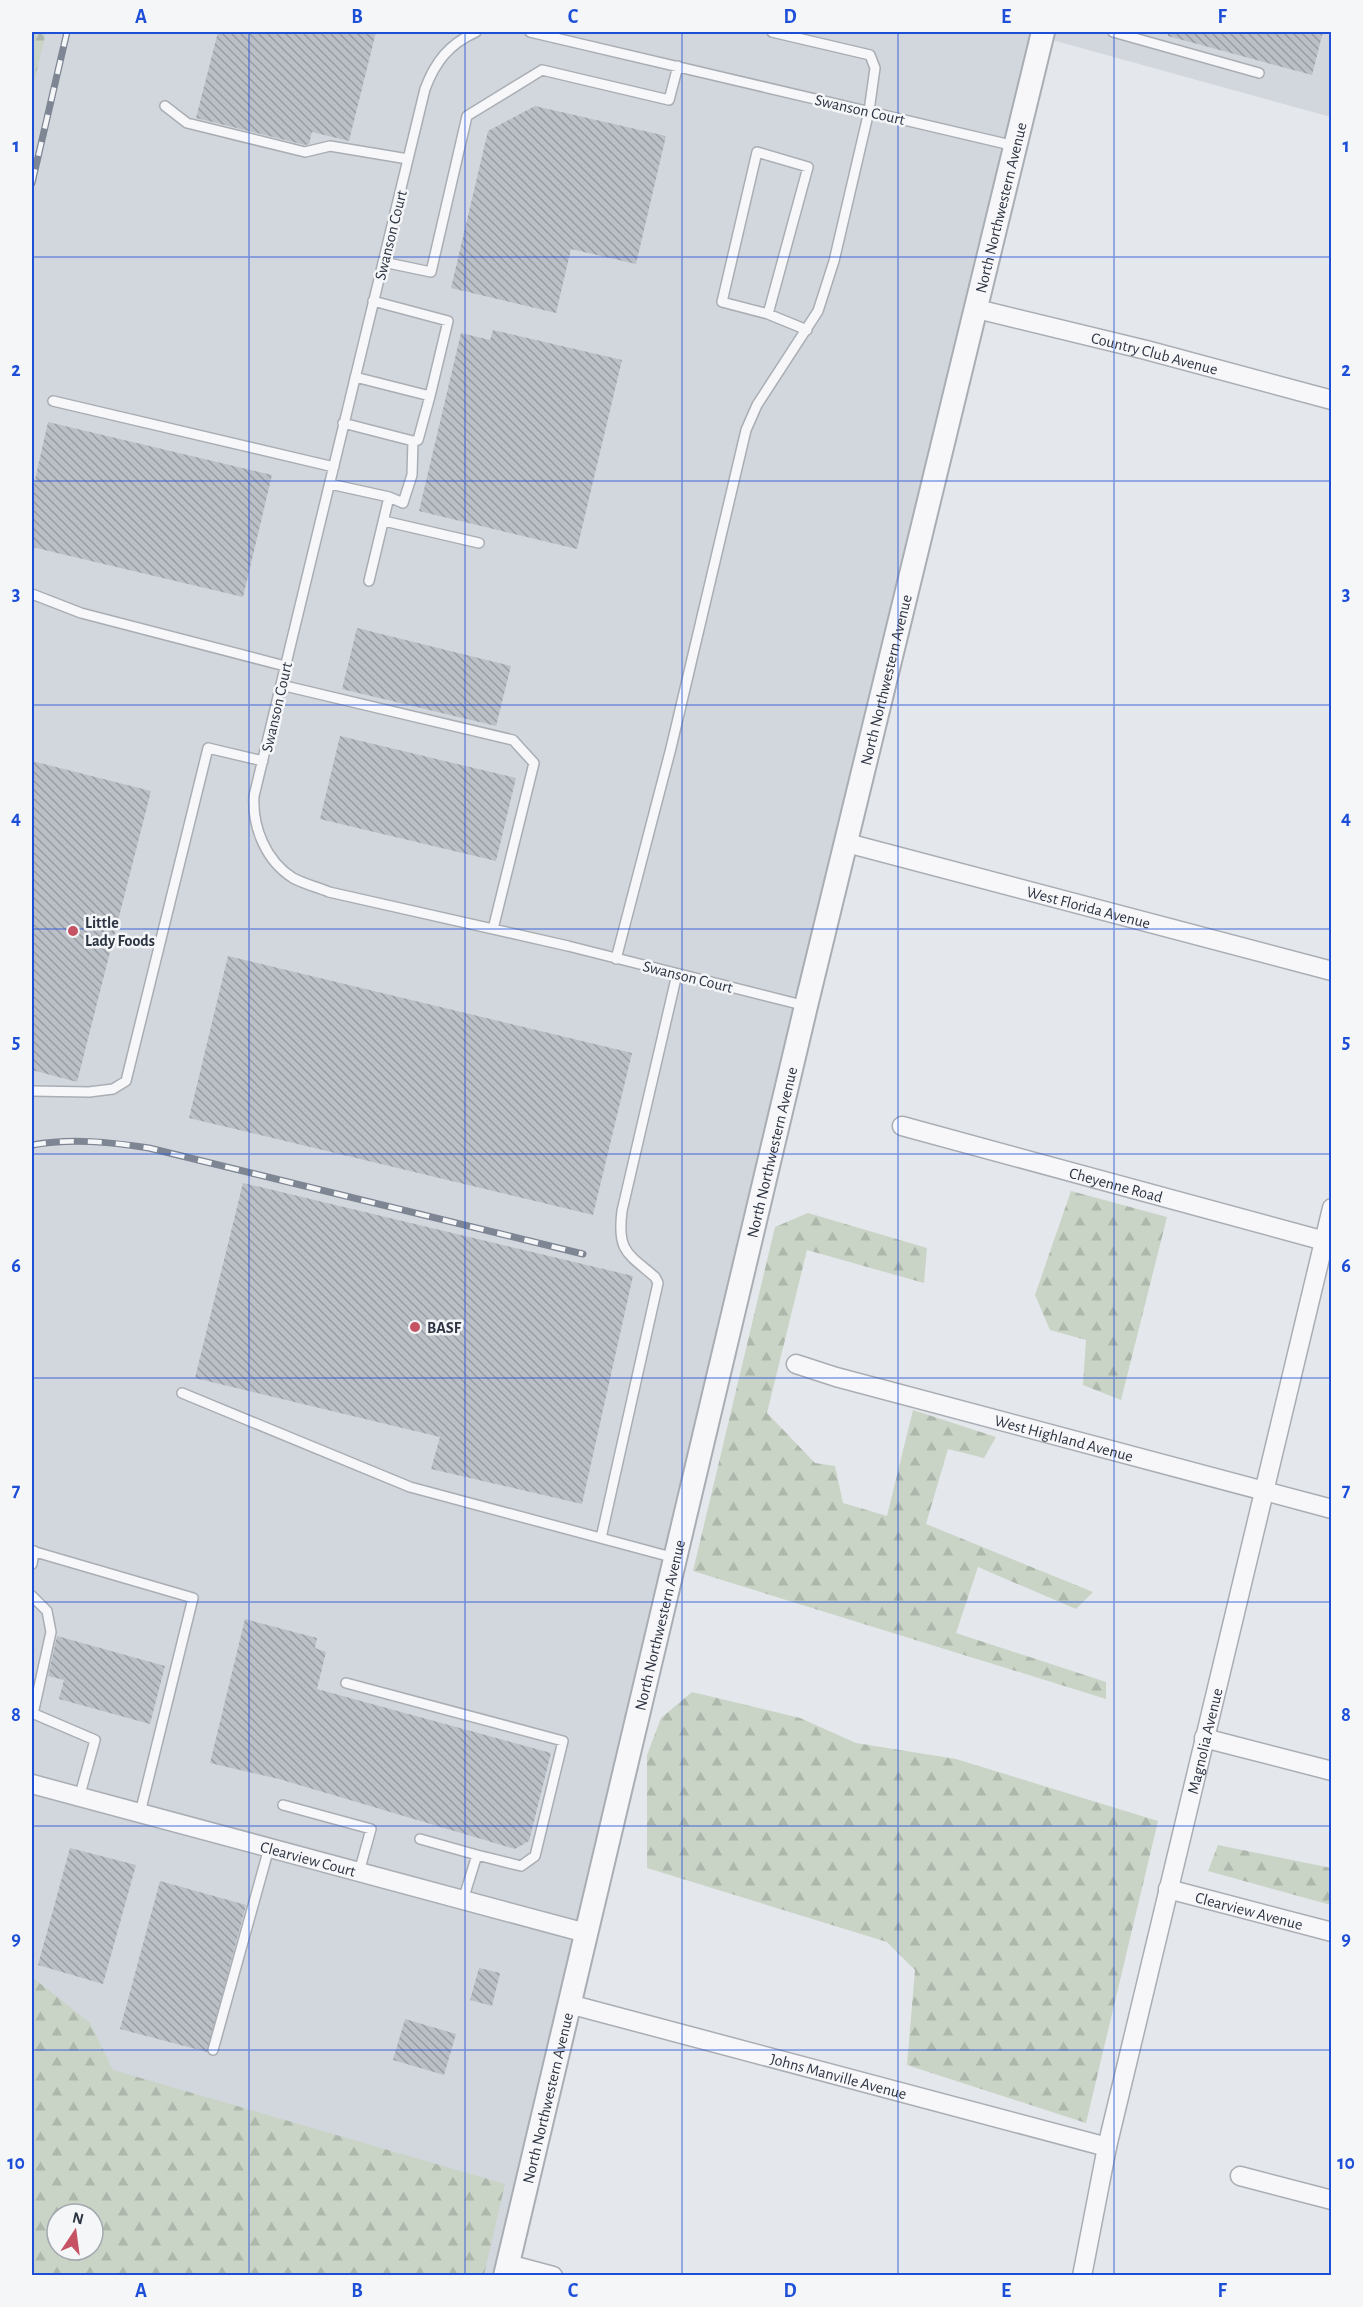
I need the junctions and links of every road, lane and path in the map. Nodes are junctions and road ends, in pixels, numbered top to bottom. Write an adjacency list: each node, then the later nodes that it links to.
1 (476, 32): 12 (lane, Swanson Court)
2 (530, 32): 6 (lane, Swanson Court)
3 (772, 32): 10 (lane)
4 (1043, 32): 11 (street, North Northwestern Avenue)
5 (1113, 32): 8 (lane)
6 (546, 33): 7 (lane, Swanson Court)
7 (678, 66): 10 (lane, Swanson Court); 13 (lane)
8 (1259, 73)
9 (165, 106): 12 (lane)
10 (868, 111): 11 (lane, Swanson Court); 17 (lane)
11 (1015, 146): 15 (street, North Northwestern Avenue)
12 (408, 159): 13 (lane, Swanson Court)
13 (383, 262): 14 (lane, Swanson Court)
14 (373, 301): 18 (lane, Swanson Court); 19 (lane)
15 (977, 309): 20 (street, Country Club Avenue); 34 (street, North Northwestern Avenue)
16 (768, 314): 16 (lane); 17 (lane)
17 (807, 330): 36 (lane)
18 (355, 377): 19 (lane); 22 (lane, Swanson Court)
19 (430, 396): 23 (lane)
20 (1332, 400)
21 (53, 401): 24 (lane)
22 (343, 423): 23 (lane); 24 (lane, Swanson Court)
23 (413, 441): 26 (lane)
24 (334, 467): 25 (lane, Swanson Court)
25 (330, 484): 26 (lane); 31 (lane, Swanson Court)
26 (389, 498): 27 (lane)
27 (384, 521): 28 (lane); 29 (lane)
28 (479, 543)
29 (369, 581)
30 (32, 594): 31 (lane)
31 (285, 666): 32 (lane, Swanson Court)
32 (281, 685): 33 (lane, Swanson Court); 35 (lane)
33 (263, 761): 35 (lane, Swanson Court); 40 (lane)
34 (847, 843): 37 (street, West Florida Avenue); 39 (street, North Northwestern Avenue)
35 (493, 929): 36 (lane, Swanson Court)
36 (616, 958): 38 (lane, Swanson Court)
37 (1332, 971)
38 (677, 974): 39 (lane, Swanson Court); 48 (lane)
39 (806, 1006): 50 (street, North Northwestern Avenue)
40 (32, 1091)
41 (902, 1126): 43 (street, Cheyenne Road)
42 (1332, 1208): 43 (street, Magnolia Avenue)
43 (1328, 1242): 46 (street, Magnolia Avenue)
44 (796, 1364): 46 (street, West Highland Avenue)
45 (182, 1393): 48 (lane)
46 (1263, 1491): 47 (street, West Highland Avenue); 55 (street, Magnolia Avenue)
47 (1332, 1509)
48 (601, 1538): 50 (lane)
49 (33, 1551): 51 (lane); 60 (lane)
50 (675, 1558): 68 (street, North Northwestern Avenue)
51 (32, 1564)
52 (32, 1596): 54 (lane)
53 (346, 1683): 63 (lane)
54 (32, 1714): 58 (lane)
55 (1204, 1738): 56 (street); 65 (street, Magnolia Avenue)
56 (1332, 1771)
57 (32, 1784): 58 (street, Clearview Court)
58 (79, 1798): 60 (street, Clearview Court)
59 (283, 1805): 64 (lane)
60 (140, 1813): 62 (street, Clearview Court)
61 (420, 1839): 63 (lane)
62 (269, 1848): 64 (street, Clearview Court); 70 (lane)
63 (477, 1855): 66 (lane)
64 (359, 1872): 66 (street, Clearview Court)
65 (1168, 1889): 67 (street, Clearview Avenue); 71 (street, Magnolia Avenue)
66 (464, 1900): 68 (street, Clearview Court)
67 (1332, 1932)
68 (586, 1933): 69 (street, North Northwestern Avenue)
69 (569, 2004): 71 (street, Johns Manville Avenue); 74 (street, North Northwestern Avenue)
70 (213, 2050)
71 (1107, 2147): 76 (street, Magnolia Avenue)
72 (1240, 2176): 73 (street)
73 (1332, 2200)
74 (506, 2270): 75 (street)
75 (554, 2276)
76 (1082, 2276)

